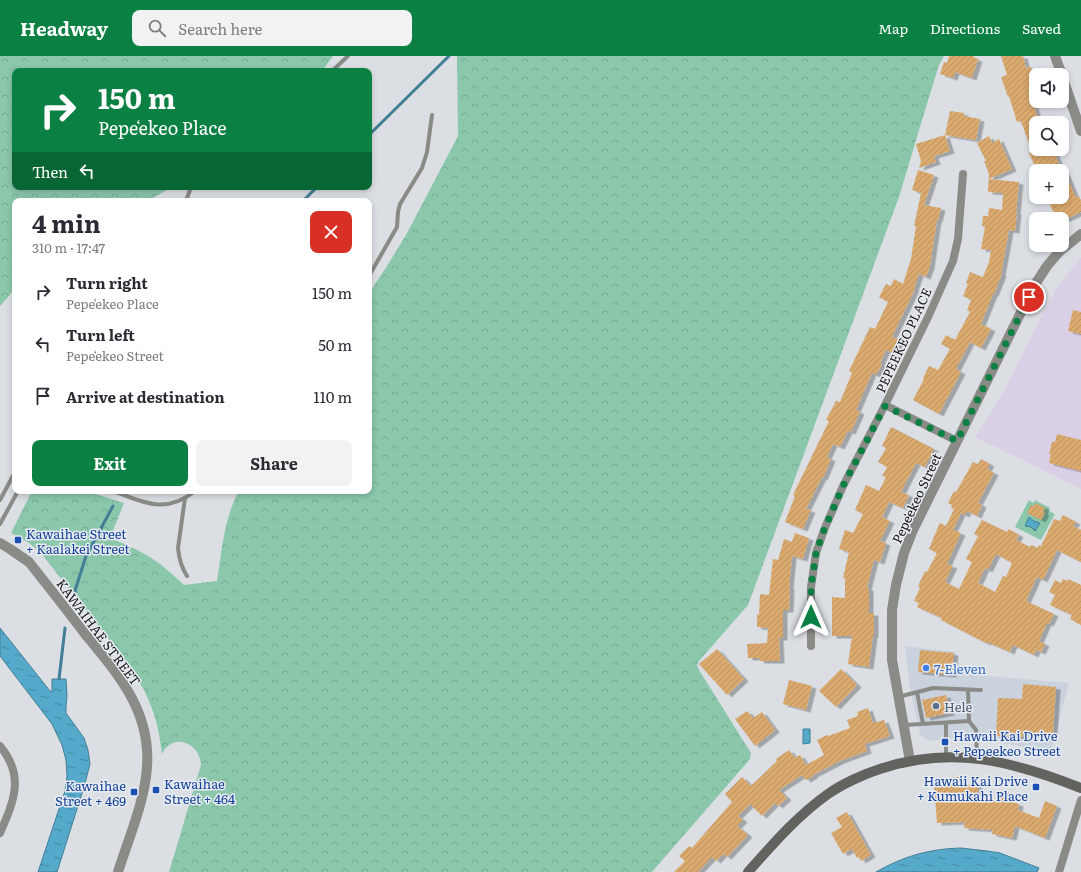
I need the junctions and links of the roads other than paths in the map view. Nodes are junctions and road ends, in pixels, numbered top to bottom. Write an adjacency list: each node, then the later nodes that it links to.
1 (348, 56): 3 (lane)
2 (1056, 56): 4 (street)
3 (335, 68)
4 (1060, 68)
5 (1069, 96): 7 (street)
6 (432, 115): 10 (lane)
7 (1081, 131)
8 (963, 174): 11 (street, PEPEEKEO PLACE)
9 (1081, 234): 12 (street, Pepeʻekeo Street)
10 (372, 271)
11 (885, 406): 12 (street); 22 (street, PEPEEKEO PLACE)
12 (957, 441): 26 (street, Pepeʻekeo Street)
13 (12, 478): 18 (lane)
14 (16, 494): 19 (lane)
15 (122, 494): 17 (lane)
16 (191, 494): 17 (lane)
17 (185, 498): 21 (lane)
18 (0, 500)
19 (0, 524)
20 (0, 544): 38 (street, KAWAIHAE STREET)
21 (187, 576)
22 (811, 646)
23 (968, 690): 24 (lane); 25 (lane); 27 (lane)
24 (981, 690)
25 (917, 692): 26 (lane); 29 (lane)
26 (898, 697): 30 (street, Pepeʻekeo Street)
27 (969, 722): 28 (lane); 33 (lane)
28 (946, 723): 29 (lane); 32 (lane)
29 (923, 724): 30 (lane)
30 (904, 725): 34 (street, Pepeʻekeo Street)
31 (0, 746): 37 (street)
32 (946, 757): 33 (main road); 34 (main road)
33 (977, 759): 35 (main road)
34 (910, 761): 39 (main road)
35 (1081, 788)
36 (1081, 800): 40 (street)
37 (0, 832)
38 (118, 872)
39 (748, 872)
40 (1058, 872)

